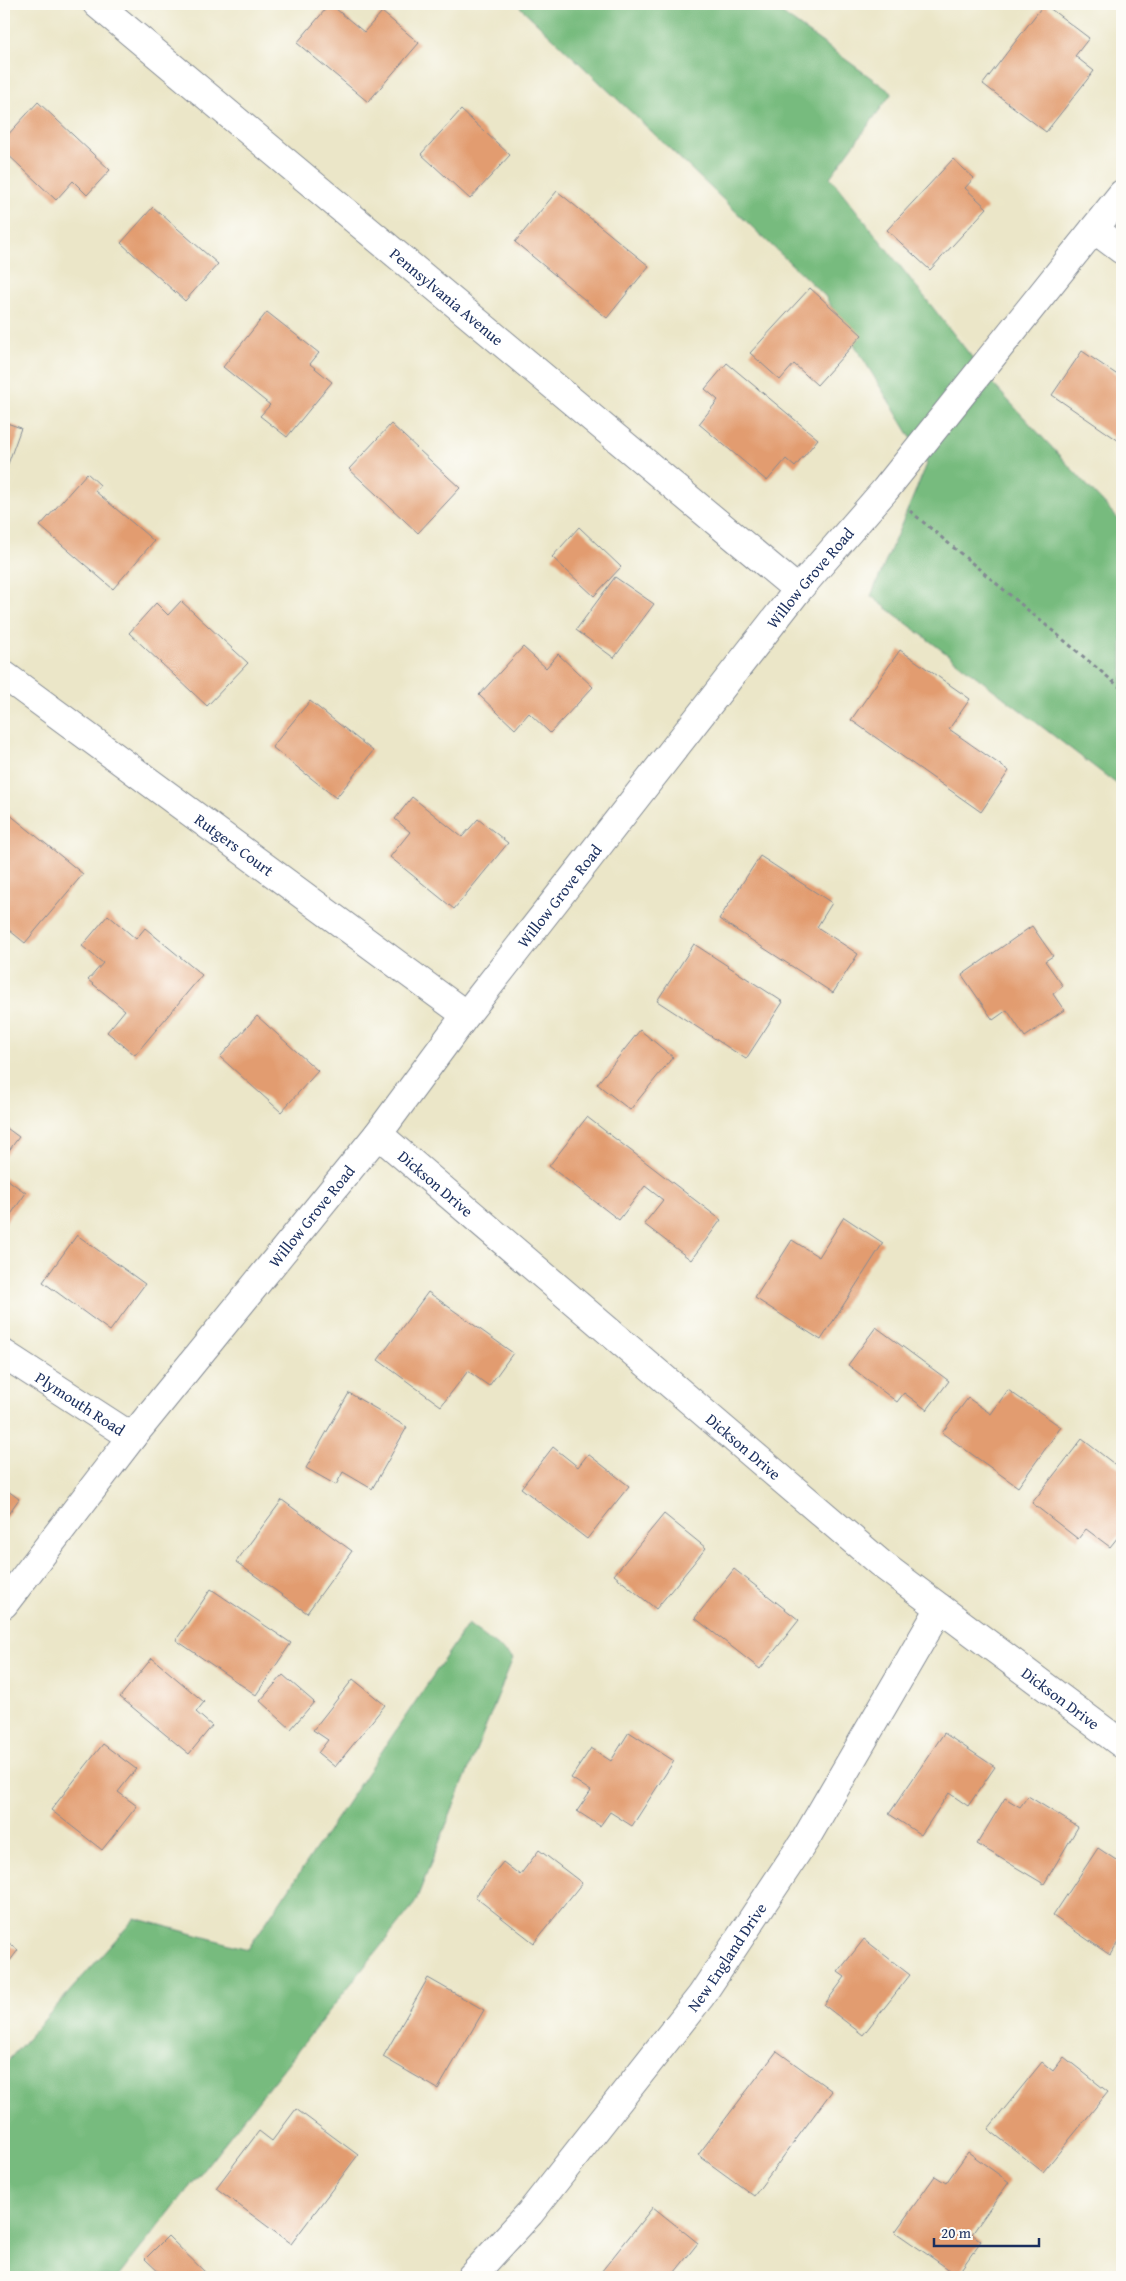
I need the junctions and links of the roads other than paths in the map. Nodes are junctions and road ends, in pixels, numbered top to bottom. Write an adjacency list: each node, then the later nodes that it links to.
1 (97, 4): 5 (street, Pennsylvania Avenue)
2 (1122, 194): 3 (street, Willow Grove Road)
3 (1094, 229): 4 (street); 5 (street, Willow Grove Road)
4 (1122, 250)
5 (798, 590): 7 (street, Willow Grove Road)
6 (4, 675): 7 (street, Rutgers Court)
7 (466, 1014): 8 (street, Willow Grove Road)
8 (378, 1134): 10 (street, Willow Grove Road); 12 (street, Dickson Drive)
9 (4, 1354): 10 (street, Plymouth Road)
10 (132, 1437): 11 (street, Willow Grove Road)
11 (4, 1604)
12 (940, 1608): 13 (street, Dickson Drive); 14 (street, New England Drive)
13 (1122, 1744)
14 (471, 2277)

